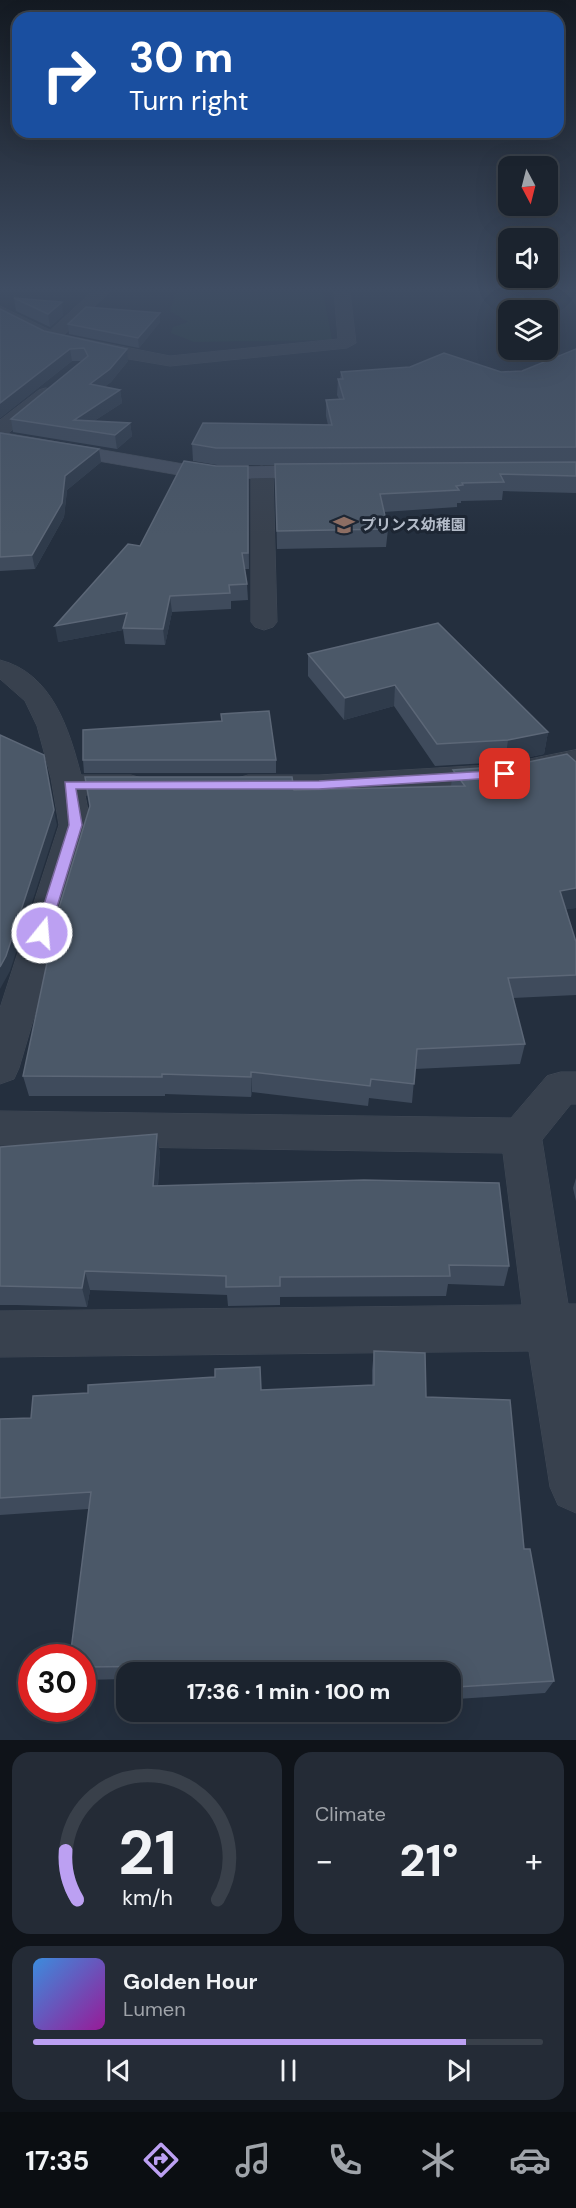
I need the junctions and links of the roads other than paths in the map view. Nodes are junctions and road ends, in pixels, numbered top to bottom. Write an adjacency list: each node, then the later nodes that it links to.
1 (61, 381): 2 (street)
2 (0, 430)
3 (0, 438): 5 (street)
4 (342, 471): 5 (street)
5 (262, 472): 6 (street)
6 (264, 622)
7 (0, 668): 9 (street)
8 (576, 759): 11 (street)
9 (69, 785): 10 (street); 12 (street)
10 (165, 785)
11 (224, 785)
12 (0, 1068)
13 (576, 1088): 15 (street)
14 (0, 1128): 15 (street)
15 (521, 1136): 16 (street)
16 (562, 1328): 17 (street); 18 (street)
17 (0, 1334)
18 (576, 1487)

